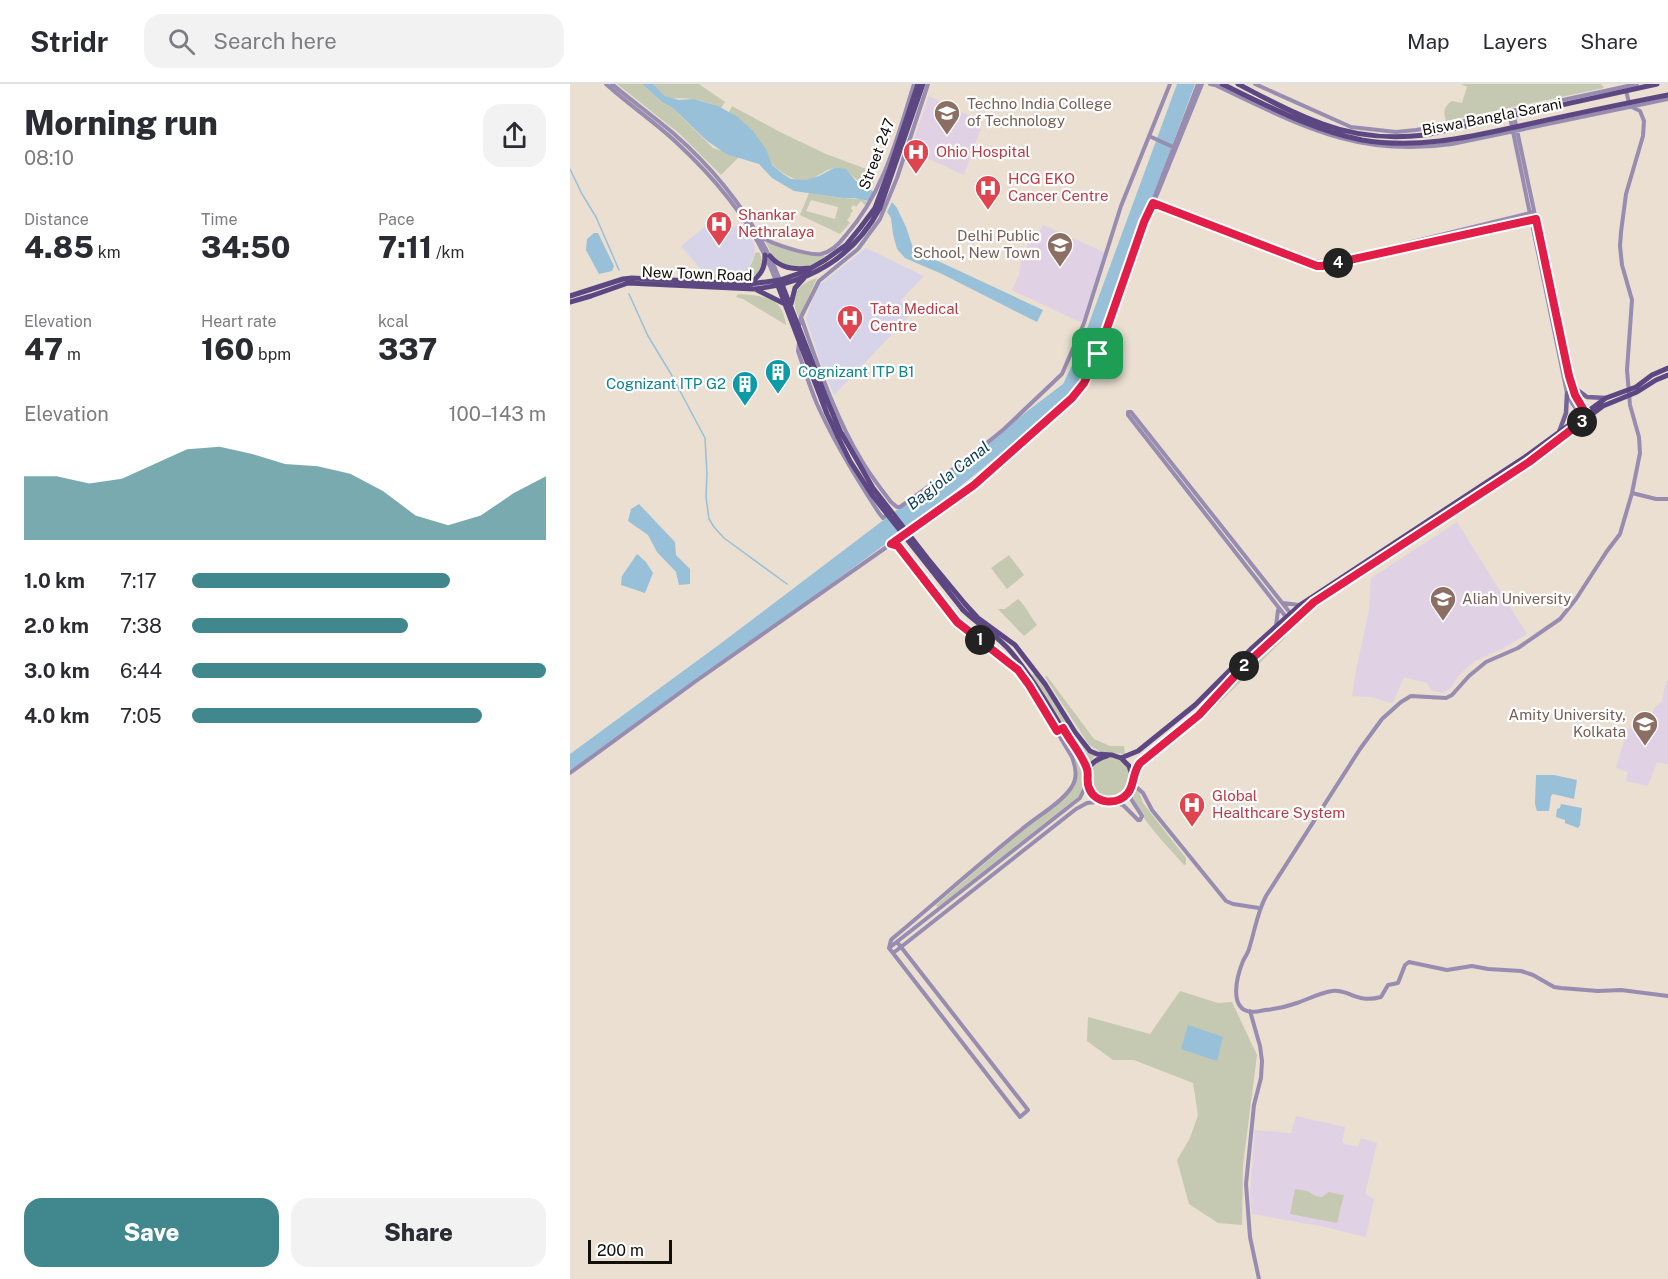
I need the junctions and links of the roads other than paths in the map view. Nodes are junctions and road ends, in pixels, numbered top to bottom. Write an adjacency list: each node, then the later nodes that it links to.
1 (606, 84): 22 (street)
2 (612, 84): 22 (street)
3 (916, 84): 25 (street, Street 247); 27 (main road)
4 (925, 84): 33 (main road, New Town Road); 39 (street)
5 (1170, 84): 20 (street)
6 (1200, 84): 21 (street); 23 (street)
7 (1213, 84): 19 (street)
8 (1222, 84): 19 (main road, Biswa Bangla Sarani)
9 (1238, 84): 18 (main road, Biswa Bangla Sarani)
10 (1255, 84): 14 (street)
11 (1608, 84): 14 (street)
12 (1637, 84): 14 (street)
13 (1657, 84): 15 (main road, Biswa Bangla Sarani)
14 (1614, 90): 15 (main road, Biswa Bangla Sarani); 18 (main road, Biswa Bangla Sarani)
15 (1626, 91): 17 (street)
16 (1668, 97): 17 (main road, Biswa Bangla Sarani)
17 (1629, 104): 19 (main road, Biswa Bangla Sarani); 45 (street)
18 (1512, 116): 19 (street)
19 (1514, 129): 24 (street)
20 (1150, 137): 21 (street); 53 (street)
21 (1171, 146): 23 (street)
22 (722, 185): 28 (street); 30 (street)
23 (1155, 202): 24 (street); 26 (street); 54 (street)
24 (1532, 213): 26 (street)
25 (864, 214): 27 (main road); 29 (street, Street 247)
26 (1533, 220): 44 (street); 46 (street)
27 (866, 222): 31 (main road)
28 (759, 236): 29 (street); 30 (street)
29 (831, 249): 31 (main road)
30 (767, 255): 32 (main road); 34 (street); 35 (main road)
31 (831, 257): 32 (main road)
32 (813, 268): 34 (main road)
33 (805, 277): 34 (main road, New Town Road); 38 (main road)
34 (779, 283): 35 (main road, New Town Road); 38 (main road)
35 (752, 287): 36 (main road); 37 (main road, New Town Road); 38 (main road)
36 (570, 296)
37 (570, 302)
38 (788, 306): 40 (main road); 41 (main road)
39 (801, 316): 40 (street); 53 (street)
40 (798, 328): 50 (main road)
41 (800, 342): 50 (main road); 53 (street)
42 (1668, 368): 45 (main road)
43 (1668, 375): 45 (main road)
44 (1572, 386): 47 (main road); 48 (street)
45 (1630, 392): 47 (main road); 48 (main road); 51 (street)
46 (1568, 393): 48 (street); 49 (main road)
47 (1606, 398): 48 (main road)
48 (1585, 416): 49 (main road); 59 (main road)
49 (1559, 432): 56 (main road)
50 (840, 434): 57 (main road, bridge)
51 (1632, 492): 52 (street); 70 (street)
52 (1668, 499)
53 (897, 507)
54 (891, 544): 61 (street); 65 (street)
55 (1282, 603): 56 (street); 58 (street); 59 (street)
56 (1300, 605): 59 (main road)
57 (964, 608): 61 (main road); 62 (main road)
58 (1278, 608): 59 (street); 60 (street)
59 (1290, 618): 60 (main road); 67 (main road)
60 (1276, 627): 63 (main road)
61 (1060, 730): 64 (main road); 73 (street)
62 (1107, 756): 63 (main road); 64 (main road)
63 (1121, 758): 67 (main road)
64 (1088, 771): 66 (main road)
65 (570, 773)
66 (1087, 783): 68 (main road); 71 (street)
67 (1132, 783): 69 (main road); 69 (street); 70 (street)
68 (1105, 801): 69 (main road); 72 (street)
69 (1112, 802)
70 (1258, 913): 76 (street)
71 (897, 942): 72 (street); 73 (street)
72 (901, 947): 74 (street); 74 (street)
73 (889, 948): 74 (street)
74 (893, 953)
75 (1668, 996): 76 (street)
76 (1250, 1011): 77 (street)
77 (1259, 1279)

